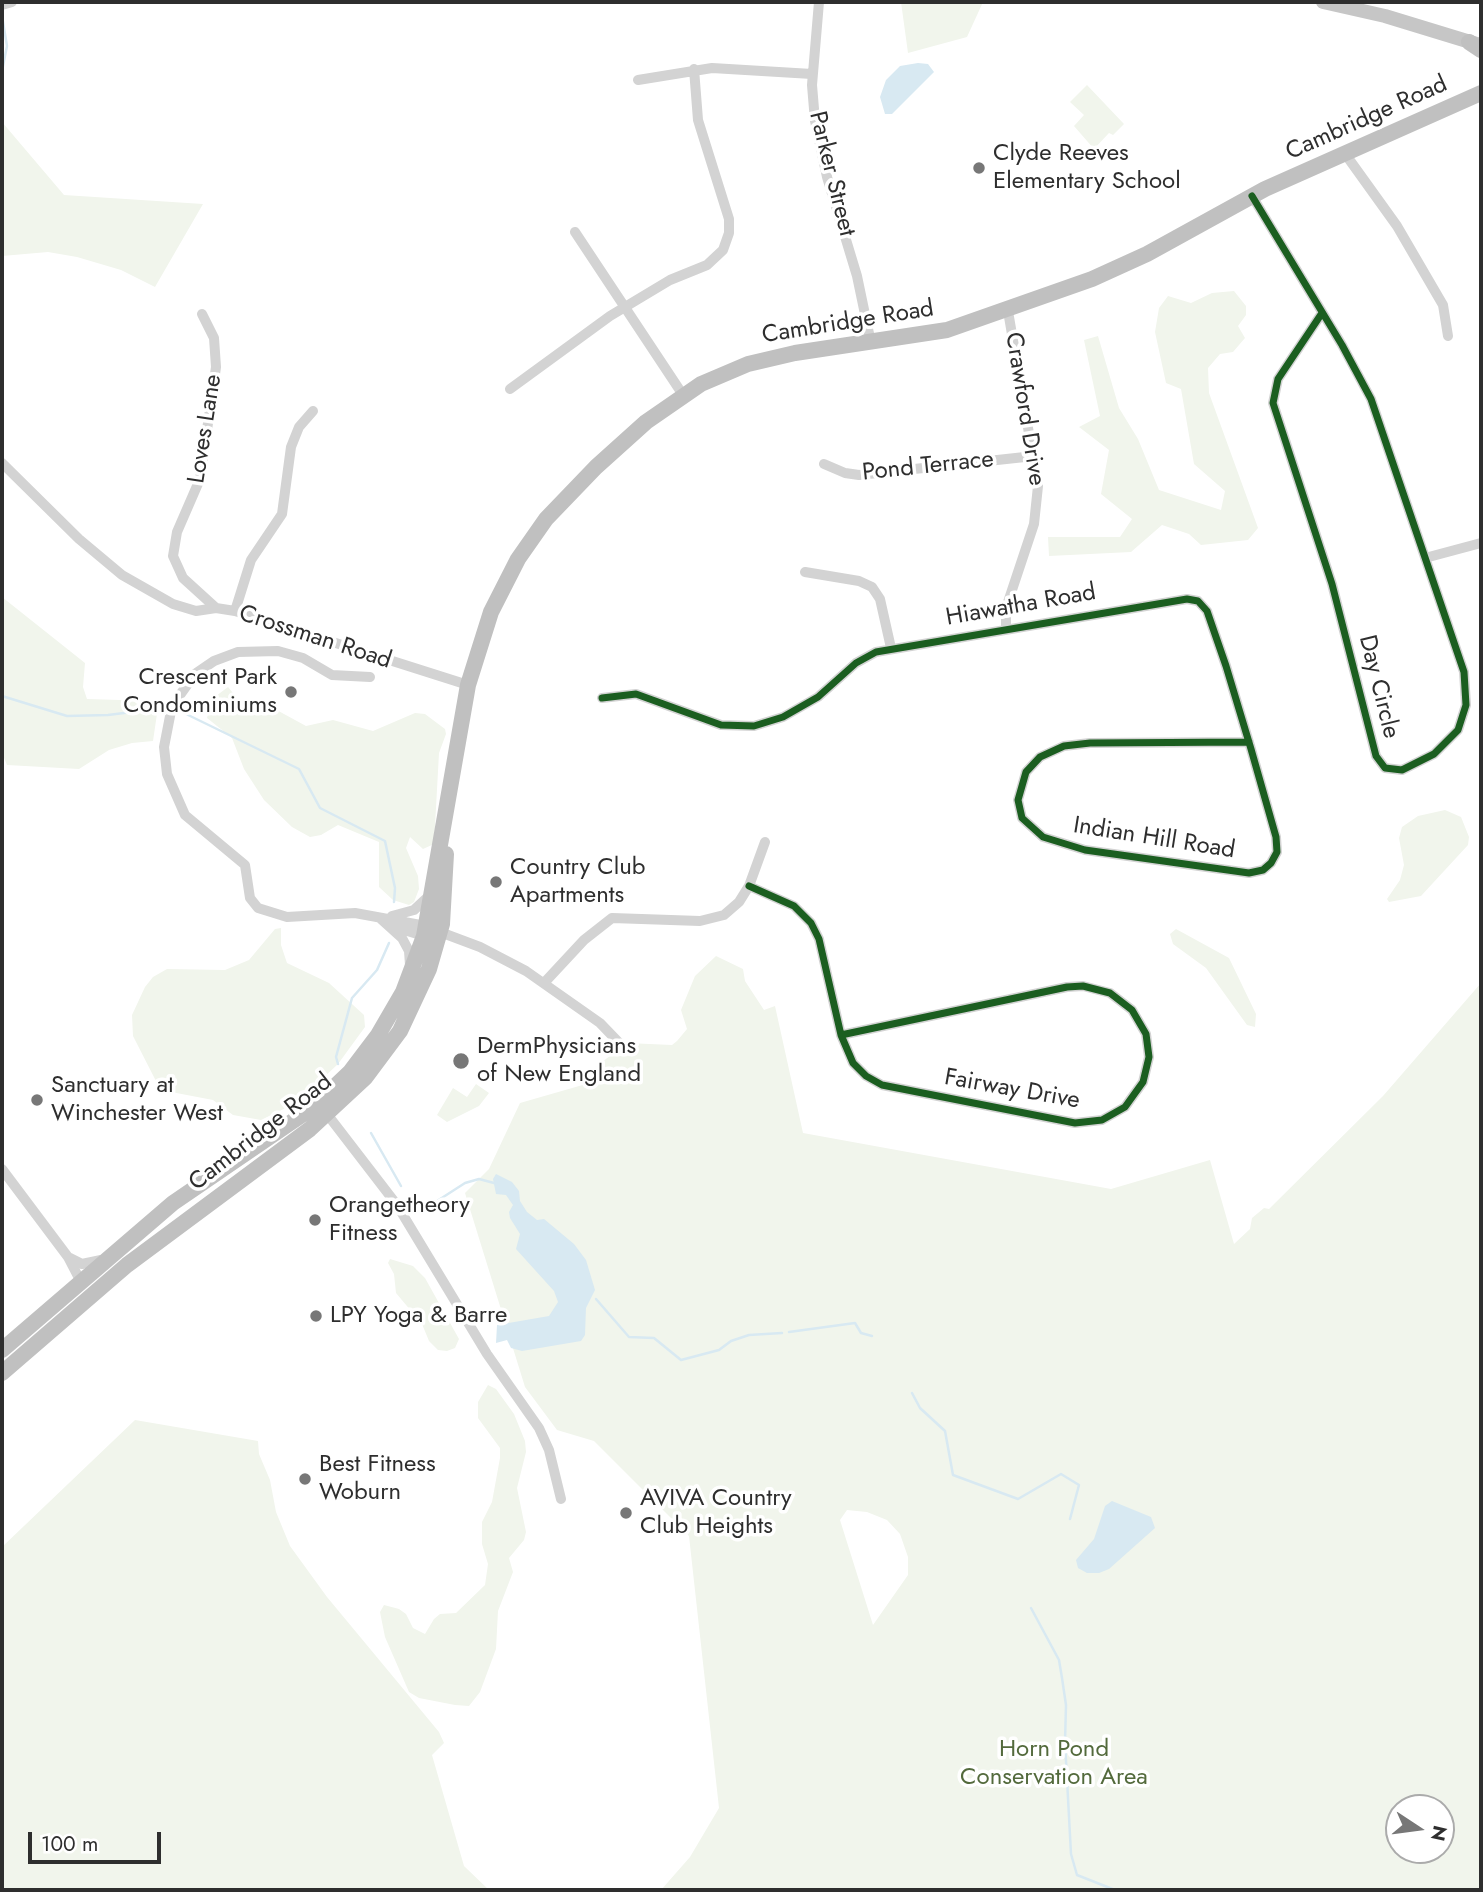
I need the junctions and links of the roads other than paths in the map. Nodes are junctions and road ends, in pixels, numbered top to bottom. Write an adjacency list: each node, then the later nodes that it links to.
1 (12, 2): 4 (street)
2 (819, 2): 7 (street, Parker Street)
3 (1323, 2): 5 (main road)
4 (2, 5)
5 (1477, 46)
6 (694, 69): 7 (street); 8 (street); 13 (street)
7 (812, 75): 18 (street, Parker Street)
8 (638, 80)
9 (1479, 93): 10 (highway, Cambridge Road)
10 (1346, 155): 11 (highway, Cambridge Road); 17 (street)
11 (1252, 196): 14 (highway, Cambridge Road); 15 (street, Day Circle)
12 (575, 232): 13 (street)
13 (626, 306): 19 (street); 20 (street)
14 (1009, 311): 18 (highway, Cambridge Road); 22 (street, Crawford Drive)
15 (1322, 313): 26 (street, Day Circle); 26 (street, Day Circle)
16 (202, 314): 28 (street, Loves Lane)
17 (1448, 336)
18 (870, 343): 20 (highway, Cambridge Road)
19 (510, 389)
20 (683, 395): 33 (highway, Cambridge Road)
21 (313, 411): 29 (street)
22 (1034, 456): 24 (street, Pond Terrace); 30 (street, Crawford Drive)
23 (2, 463): 28 (street, Crossman Road)
24 (824, 464)
25 (1481, 543): 26 (street)
26 (1425, 558)
27 (805, 572): 31 (street)
28 (216, 608): 29 (street, Crossman Road)
29 (234, 611): 33 (street, Crossman Road)
30 (1006, 628): 31 (street, Hiawatha Road); 35 (street, Hiawatha Road)
31 (891, 648): 34 (street, Hiawatha Road)
32 (370, 677): 41 (street)
33 (468, 685): 36 (highway, Cambridge Road)
34 (602, 698)
35 (1248, 742): 38 (street, Hiawatha Road); 38 (street, Indian Hill Road)
36 (445, 816): 40 (highway, Cambridge Road); 43 (highway, Cambridge Road)
37 (765, 842): 39 (street)
38 (1271, 863)
39 (749, 886): 44 (street); 46 (street, Fairway Drive)
40 (433, 888): 41 (street); 43 (highway, Cambridge Road)
41 (381, 919): 42 (street); 43 (street)
42 (391, 926): 43 (street); 45 (street)
43 (430, 932): 44 (street); 45 (highway, Cambridge Road); 48 (highway, Cambridge Road)
44 (544, 983): 47 (street)
45 (403, 992): 49 (highway, Cambridge Road)
46 (841, 1035): 46 (street, Fairway Drive)
47 (626, 1050)
48 (327, 1114): 51 (highway, Cambridge Road); 58 (street)
49 (230, 1164): 51 (highway); 52 (highway, Cambridge Road)
50 (2, 1169): 53 (street)
51 (241, 1179): 56 (highway, Cambridge Road)
52 (122, 1244): 53 (street); 54 (highway, Cambridge Road)
53 (68, 1257): 54 (street)
54 (81, 1282): 55 (highway, Cambridge Road)
55 (6, 1347): 56 (highway)
56 (23, 1356): 57 (highway, Cambridge Road)
57 (2, 1373)
58 (561, 1499)

